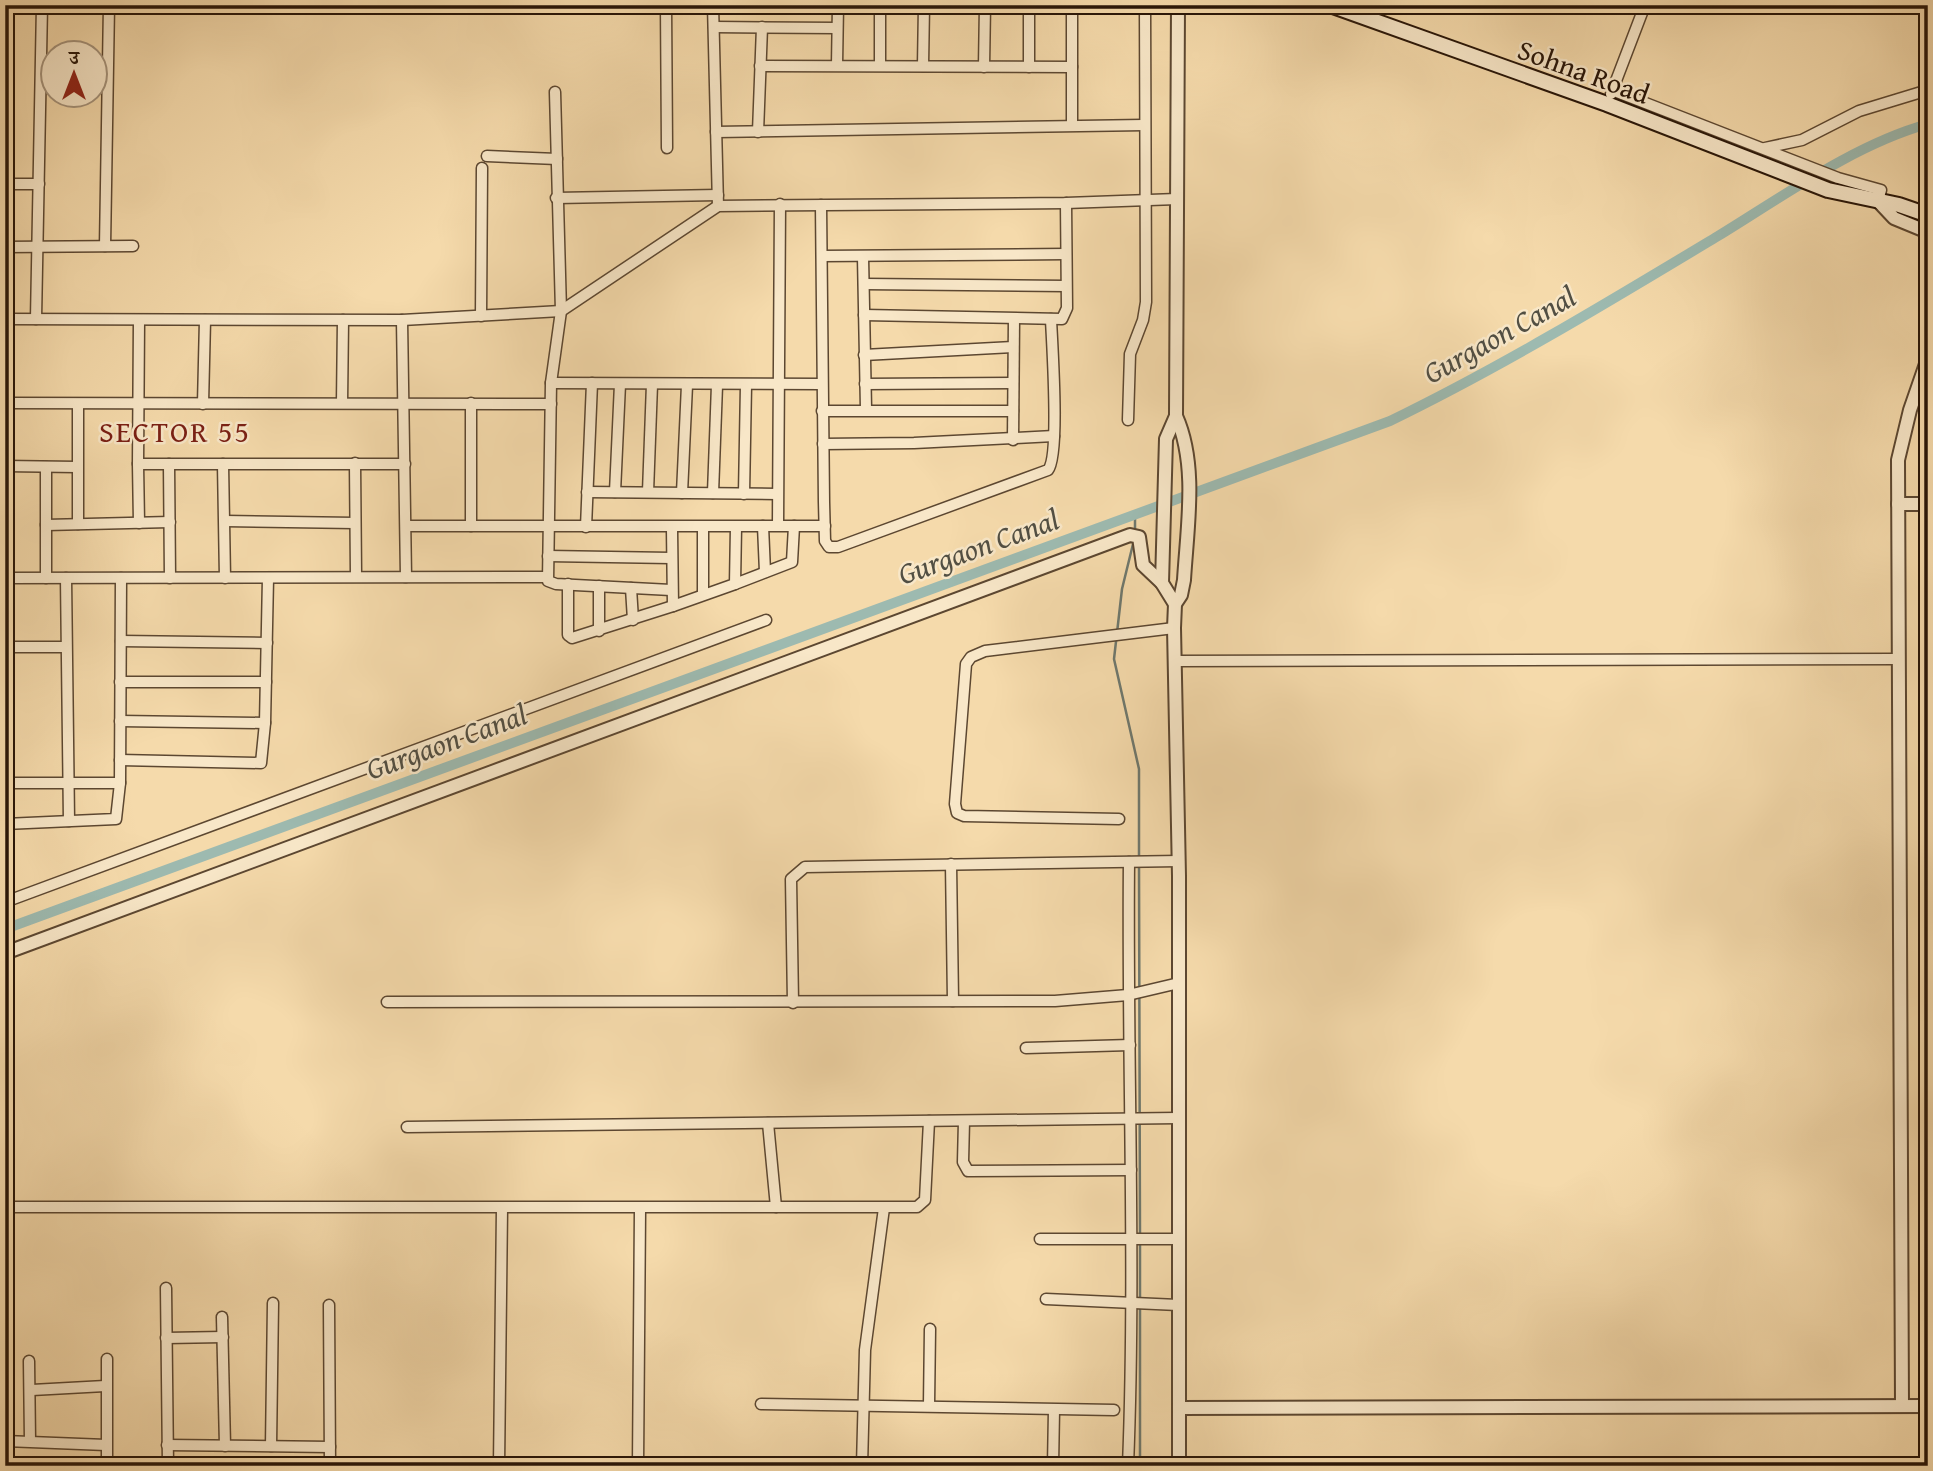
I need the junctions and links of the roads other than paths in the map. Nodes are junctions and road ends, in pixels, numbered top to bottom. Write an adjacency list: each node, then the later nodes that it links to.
1 (42, 5): 38 (street)
2 (108, 5): 50 (street)
3 (666, 5): 32 (street)
4 (713, 5): 15 (street)
5 (838, 5): 17 (street)
6 (880, 5): 19 (street)
7 (924, 5): 21 (street)
8 (985, 5): 22 (street)
9 (1029, 5): 23 (street)
10 (1072, 5): 24 (street)
11 (1145, 5): 29 (street)
12 (1178, 5): 41 (street)
13 (1329, 5): 27 (main road, Sohna Road)
14 (1645, 5): 27 (street)
15 (714, 26): 16 (street); 30 (street)
16 (762, 27): 17 (street); 20 (street)
17 (838, 28): 18 (street)
18 (837, 65): 19 (street); 20 (street)
19 (880, 65): 21 (street)
20 (761, 66): 31 (street)
21 (923, 66): 22 (street)
22 (984, 67): 23 (street)
23 (1029, 67): 24 (street)
24 (1072, 67): 28 (street)
25 (1928, 90): 33 (street)
26 (555, 92): 35 (street)
27 (1609, 97): 33 (street); 43 (main road, Sohna Road)
28 (1072, 125): 29 (street); 31 (street)
29 (1144, 125): 42 (street)
30 (716, 132): 31 (street); 39 (street)
31 (758, 132)
32 (667, 148)
33 (1761, 148): 43 (street)
34 (487, 156): 35 (street)
35 (557, 159): 40 (street)
36 (482, 168): 61 (street)
37 (5, 184): 38 (street)
38 (39, 184): 53 (street)
39 (718, 195): 40 (street); 47 (street)
40 (556, 198): 59 (street)
41 (1177, 199): 42 (street); 95 (street)
42 (1146, 200): 44 (street); 96 (street)
43 (1878, 201): 48 (main road, Sohna Road); 49 (street)
44 (1066, 203): 46 (street); 54 (street)
45 (780, 204): 46 (street); 47 (street); 82 (street)
46 (821, 205): 55 (street)
47 (718, 206): 59 (street)
48 (1928, 215)
49 (1928, 232)
50 (105, 246): 51 (street); 53 (street)
51 (133, 246)
52 (5, 247): 53 (street)
53 (38, 247): 64 (street)
54 (1066, 254): 56 (street); 58 (street)
55 (822, 257): 56 (street); 78 (street)
56 (863, 257): 57 (street)
57 (864, 284): 58 (street); 60 (street)
58 (1066, 286): 65 (street)
59 (561, 311): 61 (street); 73 (street)
60 (864, 315): 62 (street); 71 (street)
61 (481, 316): 69 (street)
62 (1014, 318): 65 (street); 70 (street)
63 (5, 319): 64 (street)
64 (36, 319): 66 (street)
65 (1051, 319): 97 (street)
66 (139, 320): 67 (street); 89 (street)
67 (205, 320): 68 (street); 90 (street)
68 (343, 320): 69 (street); 85 (street)
69 (402, 320): 86 (street)
70 (1013, 347): 71 (street); 75 (street)
71 (864, 355): 79 (street)
72 (1928, 358): 115 (street)
73 (551, 383): 74 (street); 91 (street)
74 (592, 383): 76 (street); 108 (street)
75 (1012, 383): 79 (street); 94 (street)
76 (620, 384): 77 (street); 109 (street)
77 (652, 384): 80 (street); 110 (street)
78 (822, 384): 82 (street); 93 (street)
79 (865, 384): 92 (street)
80 (687, 385): 81 (street); 111 (street)
81 (717, 385): 83 (street); 112 (street)
82 (778, 385): 83 (street); 114 (street)
83 (746, 386): 113 (street)
84 (5, 403): 88 (street)
85 (342, 403): 86 (street); 90 (street)
86 (404, 403): 87 (street); 104 (street)
87 (471, 403): 91 (street); 124 (street)
88 (78, 404): 89 (street); 107 (street)
89 (137, 404): 90 (street); 101 (street)
90 (203, 404)
91 (551, 404): 125 (street)
92 (866, 409): 93 (street); 94 (street)
93 (822, 411): 99 (street)
94 (1013, 411): 98 (street)
95 (1176, 416): 147 (street); 154 (street)
96 (1128, 420)
97 (1054, 436): 98 (street); 129 (street)
98 (1013, 440): 99 (street)
99 (823, 444): 129 (street)
100 (355, 463): 103 (street); 104 (street); 120 (street)
101 (138, 464): 102 (street); 119 (street)
102 (169, 464): 103 (street); 117 (street)
103 (223, 464): 118 (street)
104 (405, 464): 123 (street)
105 (5, 466): 106 (street)
106 (46, 467): 107 (street); 122 (street)
107 (77, 467): 121 (street)
108 (587, 492): 109 (street); 130 (street)
109 (615, 492): 110 (street)
110 (648, 492): 111 (street)
111 (682, 493): 112 (street)
112 (713, 493): 113 (street)
113 (744, 494): 114 (street)
114 (777, 494): 127 (street)
115 (1898, 504): 116 (street); 164 (street)
116 (1928, 504)
117 (170, 522): 119 (street); 144 (street)
118 (225, 522): 120 (street); 145 (street)
119 (139, 523): 121 (street)
120 (355, 523): 137 (street)
121 (78, 524): 122 (street)
122 (46, 525): 141 (street)
123 (406, 526): 124 (street); 138 (street)
124 (471, 526): 125 (street)
125 (549, 526): 130 (street); 134 (street)
126 (763, 526): 127 (street); 131 (street); 136 (street)
127 (778, 526): 128 (street)
128 (794, 526): 129 (street); 136 (street)
129 (825, 526)
130 (586, 527): 133 (street)
131 (736, 527): 132 (street); 149 (street)
132 (703, 528): 133 (street); 153 (street)
133 (672, 529): 135 (street)
134 (548, 556): 135 (street); 139 (street)
135 (671, 558): 152 (street)
136 (765, 572): 149 (street)
137 (356, 575): 138 (street); 146 (street)
138 (406, 577): 139 (street)
139 (547, 577): 148 (street)
140 (5, 578): 141 (street)
141 (46, 578): 142 (street)
142 (66, 578): 143 (street); 163 (street)
143 (121, 578): 144 (street); 160 (street)
144 (170, 578): 145 (street)
145 (225, 578): 146 (street)
146 (268, 578): 161 (street)
147 (1162, 583): 154 (street); 182 (street)
148 (568, 584): 150 (street); 159 (street)
149 (735, 584): 153 (street)
150 (599, 586): 151 (street); 159 (street)
151 (631, 588): 152 (street); 156 (street)
152 (671, 590): 155 (street)
153 (703, 594): 155 (street)
154 (1175, 604): 158 (street)
155 (673, 606): 156 (street)
156 (633, 620): 159 (street)
157 (766, 620): 181 (street)
158 (1174, 628): 165 (street); 175 (street)
159 (599, 631)
160 (121, 641): 161 (street); 166 (street)
161 (267, 643): 167 (street)
162 (5, 647): 163 (street)
163 (66, 647): 173 (street)
164 (1899, 659): 165 (street); 222 (street)
165 (1176, 661): 178 (street)
166 (120, 682): 167 (street); 168 (street)
167 (266, 682): 169 (street)
168 (120, 721): 169 (street); 171 (street)
169 (265, 723): 171 (street)
170 (5, 726): 172 (street)
171 (120, 760): 174 (street)
172 (6, 783): 173 (street)
173 (68, 783): 174 (street); 176 (street)
174 (120, 783): 176 (street)
175 (1119, 820)
176 (69, 821): 177 (street)
177 (5, 824)
178 (1179, 861): 179 (street); 183 (street)
179 (1138, 862): 180 (street); 184 (street)
180 (951, 864): 185 (street); 187 (street)
181 (5, 902)
182 (5, 953)
183 (1179, 983): 184 (street); 190 (street)
184 (1136, 994): 185 (street); 188 (street)
185 (953, 1001): 187 (street)
186 (387, 1002): 187 (street)
187 (793, 1003)
188 (1130, 1045): 189 (street); 191 (street)
189 (1026, 1048)
190 (1178, 1118): 191 (street); 204 (street)
191 (1137, 1119): 193 (street); 196 (street)
192 (929, 1121): 193 (street); 194 (street); 200 (street)
193 (964, 1121): 196 (street)
194 (768, 1123): 195 (street); 198 (street)
195 (407, 1127)
196 (1131, 1170): 203 (street)
197 (5, 1207): 199 (street)
198 (776, 1207): 200 (street); 201 (street)
199 (502, 1208): 201 (street); 237 (street)
200 (884, 1208): 220 (street)
201 (640, 1210): 238 (street)
202 (1040, 1239): 203 (street)
203 (1137, 1240): 204 (street); 208 (street)
204 (1178, 1240): 210 (street)
205 (166, 1289): 214 (street)
206 (1046, 1299): 208 (street)
207 (273, 1303): 232 (street)
208 (1137, 1304): 210 (street); 241 (street)
209 (329, 1305): 233 (street)
210 (1178, 1305): 224 (street)
211 (222, 1317): 213 (street)
212 (930, 1329): 221 (street)
213 (223, 1337): 214 (street); 231 (street)
214 (166, 1339): 230 (street)
215 (107, 1359): 217 (street)
216 (29, 1361): 218 (street)
217 (105, 1386): 218 (street); 229 (street)
218 (32, 1390): 228 (street)
219 (761, 1404): 220 (street)
220 (862, 1405): 221 (street); 239 (street)
221 (929, 1405): 225 (street)
222 (1902, 1406): 223 (street); 224 (street)
223 (1928, 1406)
224 (1178, 1408): 242 (street)
225 (1054, 1410): 226 (street); 240 (street)
226 (1114, 1410)
227 (5, 1441): 228 (street)
228 (30, 1441): 229 (street)
229 (106, 1445): 234 (street)
230 (167, 1445): 231 (street); 235 (street)
231 (225, 1446): 232 (street)
232 (271, 1446): 233 (street)
233 (330, 1447): 236 (street)
234 (107, 1466)
235 (167, 1466)
236 (330, 1466)
237 (499, 1466)
238 (638, 1466)
239 (862, 1466)
240 (1053, 1466)
241 (1128, 1466)
242 (1178, 1466)

